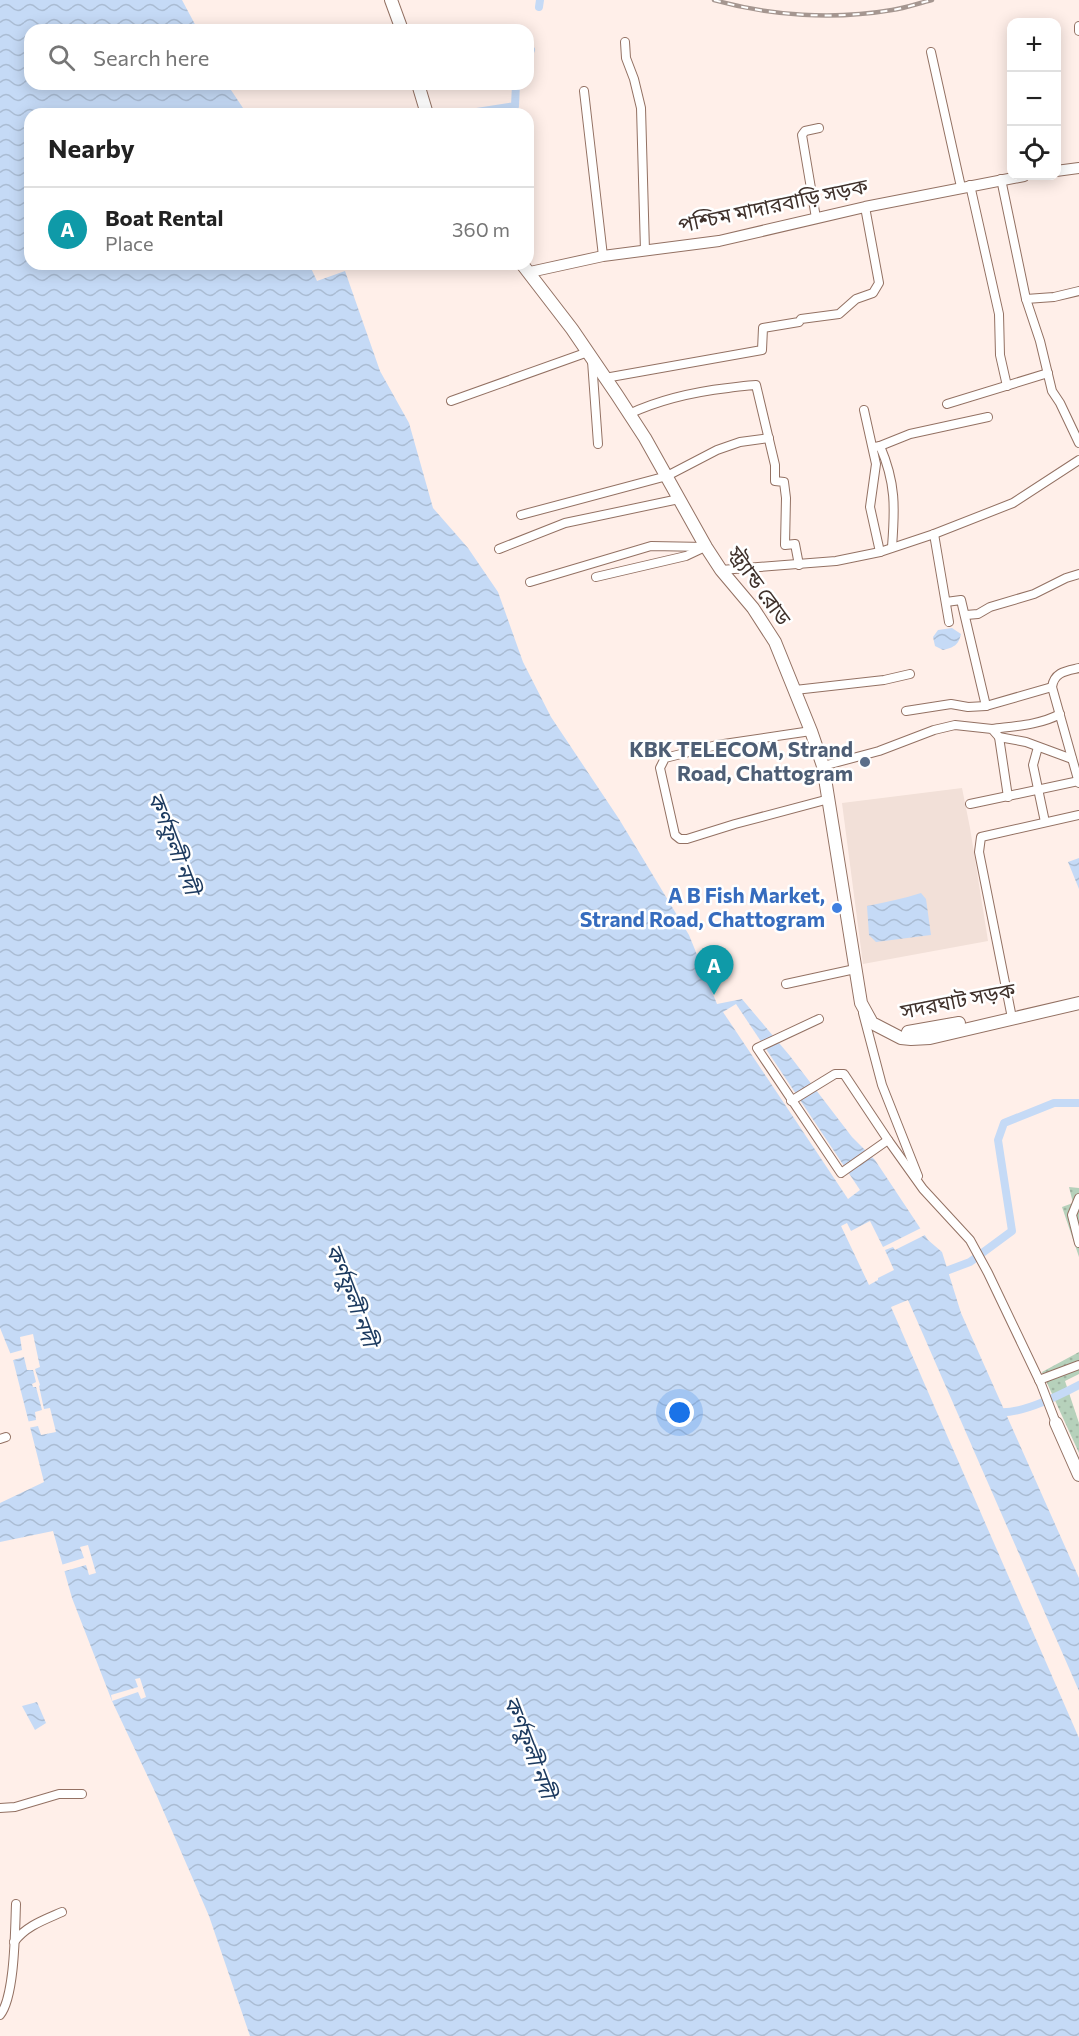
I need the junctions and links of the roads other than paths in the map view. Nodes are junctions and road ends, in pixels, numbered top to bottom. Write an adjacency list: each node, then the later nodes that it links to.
1 (391, 0): 2 (main road)
2 (400, 24)
3 (1079, 26): 4 (street)
4 (1079, 32)
5 (625, 42): 18 (street)
6 (931, 51): 15 (street)
7 (420, 90): 9 (main road)
8 (584, 91): 19 (street)
9 (426, 108)
10 (819, 128): 17 (street)
11 (1079, 168): 12 (street)
12 (1061, 170)
13 (1007, 178): 14 (street, পশ্চিম মাদারবাড়ি সড়ক)
14 (1001, 179): 15 (street, পশ্চিম মাদারবাড়ি সড়ক); 23 (street)
15 (966, 186): 16 (street, পশ্চিম মাদারবাড়ি সড়ক); 27 (street)
16 (865, 207): 17 (street, পশ্চিম মাদারবাড়ি সড়ক); 26 (street)
17 (816, 218): 18 (street, পশ্চিম মাদারবাড়ি সড়ক)
18 (645, 252): 19 (street, পশ্চিম মাদারবাড়ি সড়ক)
19 (603, 256): 20 (street, পশ্চিম মাদারবাড়ি সড়ক)
20 (534, 267)
21 (527, 270): 24 (main road, স্ট্র্যান্ড রোড)
22 (1079, 291): 23 (street)
23 (1026, 299): 25 (street)
24 (590, 355): 26 (main road, স্ট্র্যান্ড রোড); 28 (street); 35 (street)
25 (1048, 373): 27 (street); 34 (street)
26 (605, 378): 31 (main road, স্ট্র্যান্ড রোড)
27 (1007, 386): 29 (street)
28 (451, 401)
29 (947, 404)
30 (864, 410): 36 (street)
31 (629, 414): 33 (street); 38 (main road, স্ট্র্যান্ড রোড)
32 (988, 417): 36 (street)
33 (769, 438): 38 (street); 46 (street)
34 (1079, 443)
35 (598, 444)
36 (876, 447): 43 (street); 45 (street)
37 (1079, 460): 41 (street)
38 (667, 476): 39 (main road, স্ট্র্যান্ড রোড); 40 (street)
39 (679, 499): 42 (main road, স্ট্র্যান্ড রোড); 44 (street)
40 (521, 515)
41 (934, 534): 43 (street); 51 (street)
42 (706, 547): 47 (main road, স্ট্র্যান্ড রোড); 49 (street); 50 (street)
43 (892, 547): 45 (street)
44 (499, 549)
45 (880, 552): 46 (street)
46 (799, 565): 47 (street)
47 (721, 570): 57 (main road, স্ট্র্যান্ড রোড)
48 (1079, 574): 52 (street)
49 (596, 577)
50 (530, 582)
51 (946, 602): 52 (street); 53 (street)
52 (966, 615): 58 (street)
53 (950, 622)
54 (1079, 668): 56 (street)
55 (910, 674): 57 (street)
56 (1052, 687): 58 (street); 60 (street)
57 (795, 690): 62 (main road, স্ট্র্যান্ড রোড)
58 (986, 706): 59 (street)
59 (906, 711)
60 (1060, 714): 61 (street); 65 (street)
61 (992, 729): 63 (street); 66 (street)
62 (811, 731): 66 (main road, স্ট্র্যান্ড রোড); 70 (street)
63 (999, 736): 64 (street); 69 (street)
64 (1038, 747): 65 (street); 68 (street)
65 (1072, 759): 67 (street)
66 (823, 766): 70 (main road, স্ট্র্যান্ড রোড)
67 (1079, 780): 68 (street)
68 (1038, 790): 69 (street); 73 (street)
69 (1008, 797): 71 (street)
70 (829, 799): 74 (main road, স্ট্র্যান্ড রোড)
71 (970, 804)
72 (1079, 815): 73 (street)
73 (1046, 822): 79 (street)
74 (855, 969): 75 (street); 77 (main road, স্ট্র্যান্ড রোড)
75 (786, 984)
76 (1079, 997): 79 (main road, সদরঘাট সড়ক)
77 (861, 1003): 81 (main road, স্ট্র্যান্ড রোড); 84 (street)
78 (1079, 1003): 79 (main road, সদরঘাট সড়ক)
79 (1012, 1015): 81 (main road, সদরঘাট সড়ক)
80 (819, 1019): 82 (street)
81 (892, 1034)
82 (791, 1101): 83 (street); 83 (street)
83 (888, 1140): 84 (street)
84 (923, 1188): 88 (street)
85 (1079, 1198): 86 (street)
86 (1079, 1243)
87 (1079, 1365): 88 (street)
88 (1040, 1382): 89 (street)
89 (1056, 1423): 90 (main road)
90 (1079, 1474)
91 (82, 1794): 92 (street)
92 (0, 1808)
93 (16, 1904): 95 (street)
94 (62, 1912): 95 (street)
95 (14, 1943): 96 (street)
96 (0, 2015)

